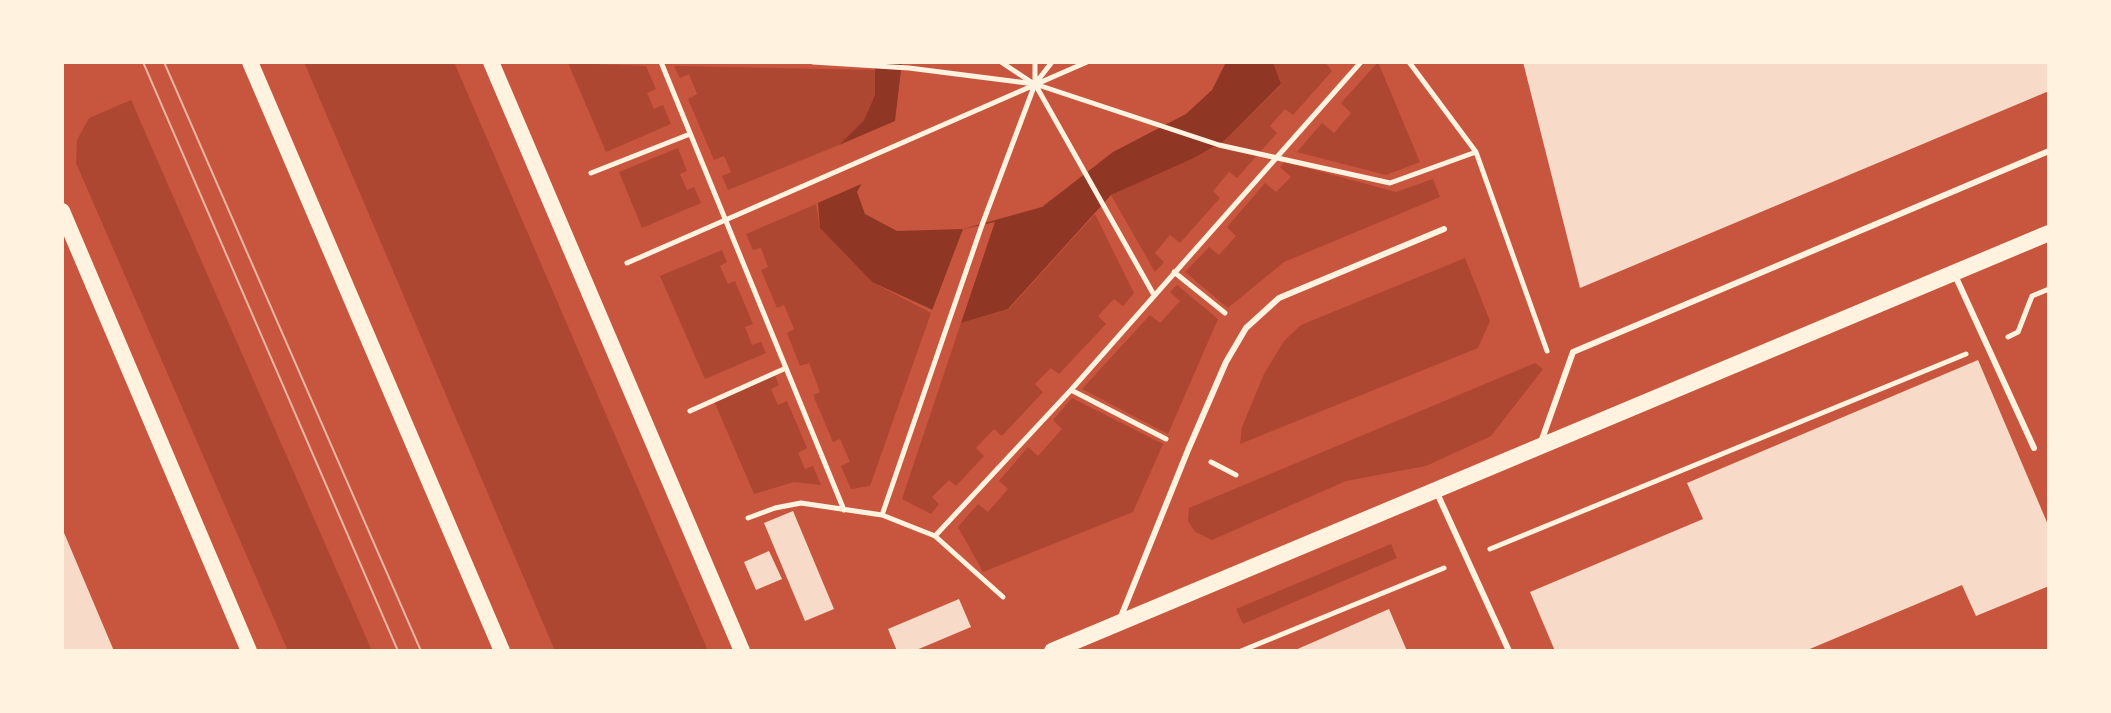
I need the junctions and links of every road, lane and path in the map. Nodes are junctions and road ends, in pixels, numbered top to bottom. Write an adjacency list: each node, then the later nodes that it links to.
1 (250, 62): 49 (main road)
2 (491, 62): 50 (main road)
3 (661, 62): 13 (path)
4 (813, 62): 11 (path)
5 (1001, 62): 12 (path)
6 (1035, 62): 12 (path)
7 (1052, 62): 12 (path)
8 (1087, 62): 12 (path)
9 (1361, 62): 16 (path)
10 (1409, 62): 15 (path)
11 (850, 63): 12 (path)
12 (1035, 84): 16 (path); 19 (path); 26 (path); 41 (path)
13 (690, 133): 17 (path); 19 (path)
14 (2049, 151): 34 (lane)
15 (1476, 152): 16 (path); 29 (path)
16 (1276, 155): 23 (path)
17 (591, 173)
18 (62, 211): 48 (main road)
19 (726, 222): 22 (path); 30 (path)
20 (1444, 229): 47 (lane)
21 (2049, 233): 24 (main road)
22 (627, 263)
23 (1174, 272): 26 (path); 27 (path)
24 (1954, 273): 28 (lane); 34 (main road)
25 (2049, 289): 28 (path)
26 (1154, 295): 31 (path)
27 (1225, 313)
28 (1987, 346): 35 (lane); 45 (path)
29 (1547, 352)
30 (786, 368): 32 (path); 40 (path)
31 (1071, 390): 33 (path); 44 (path)
32 (690, 411)
33 (1166, 439)
34 (1539, 447): 38 (main road)
35 (2034, 448)
36 (1210, 462): 37 (path)
37 (1236, 475)
38 (1435, 490): 45 (lane); 47 (main road)
39 (775, 508): 40 (path); 42 (path); 43 (path)
40 (844, 510): 41 (path)
41 (882, 515): 44 (path)
42 (779, 517)
43 (748, 518)
44 (935, 536): 46 (path)
45 (1466, 559): 52 (path); 53 (lane)
46 (1003, 597)
47 (1119, 623): 51 (main road)
48 (249, 651)
49 (502, 651)
50 (742, 651)
51 (1052, 651)
52 (1241, 651)
53 (1509, 651)

